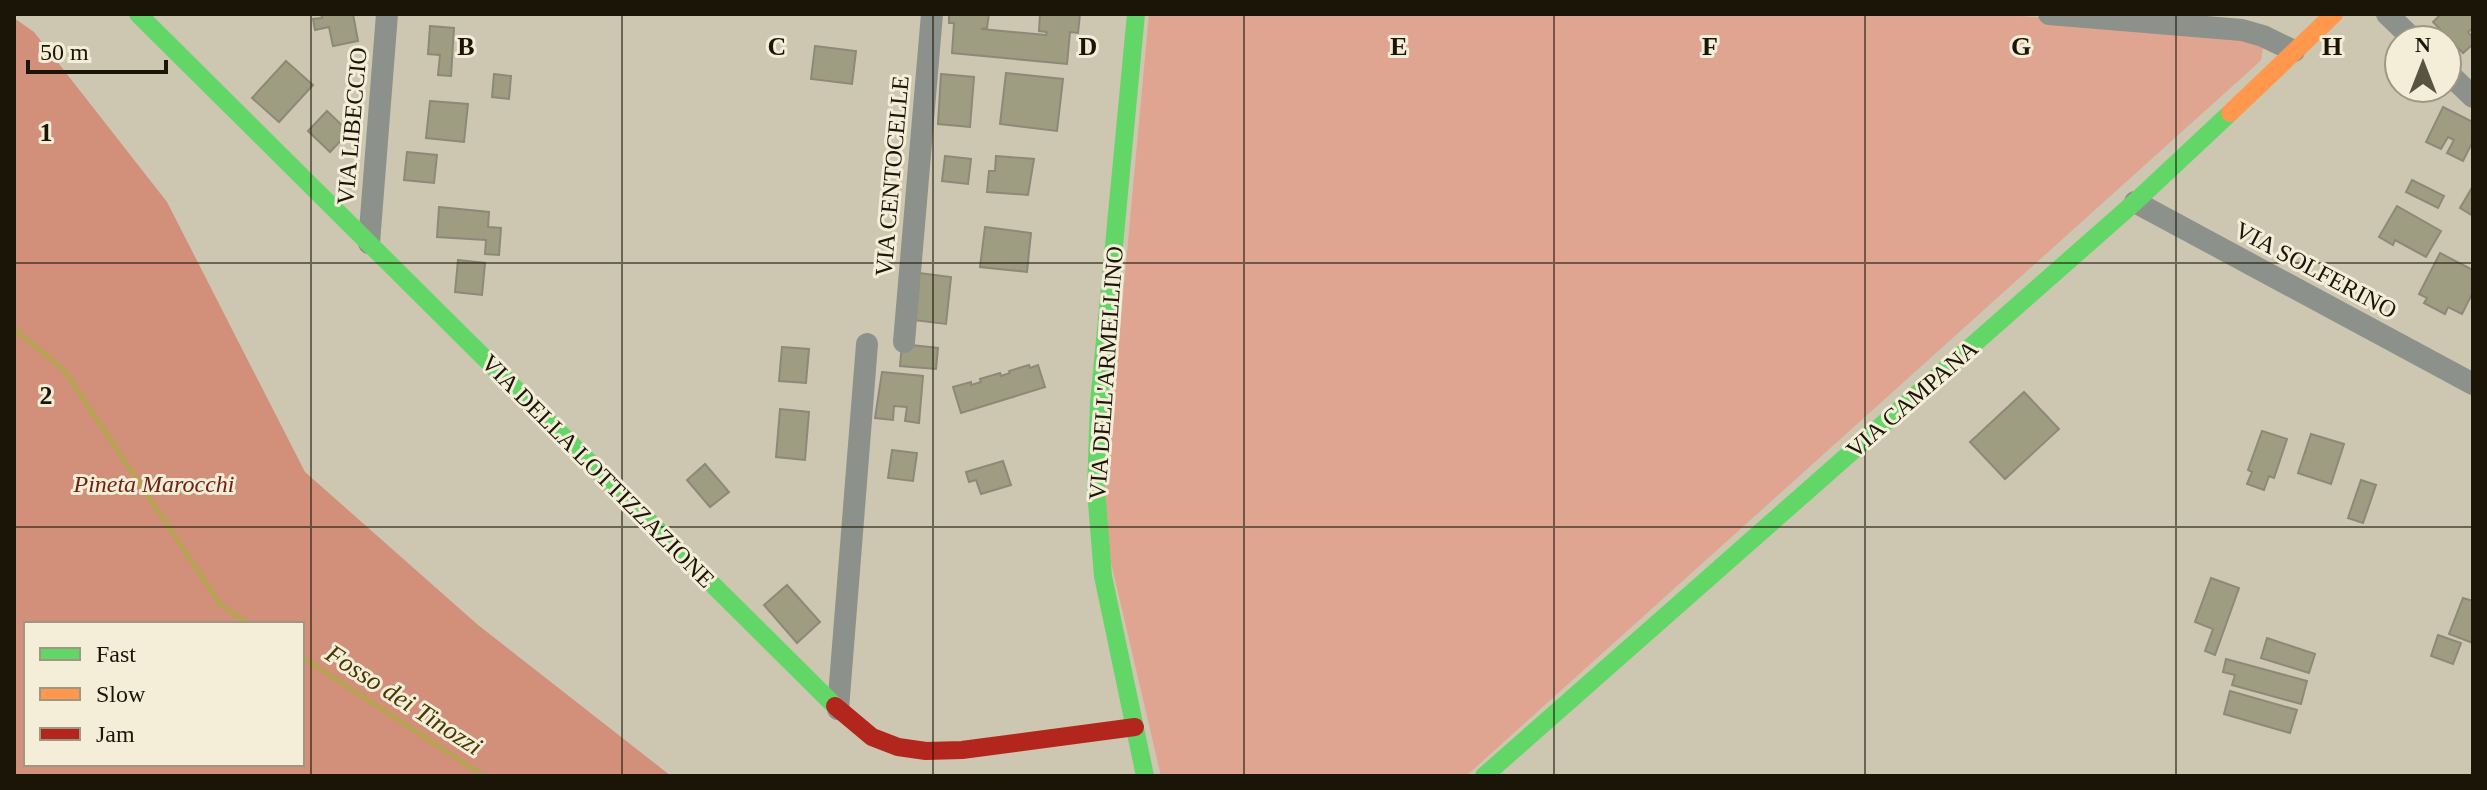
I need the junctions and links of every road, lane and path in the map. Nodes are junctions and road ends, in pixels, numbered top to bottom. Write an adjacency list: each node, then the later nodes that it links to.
1 (138, 14): 9 (street, VIA DELLA LOTTIZZAZIONE)
2 (387, 14): 9 (street, VIA LIBECCIO)
3 (932, 14): 10 (street, VIA CENTOCELLE)
4 (1136, 14): 14 (street, VIA DELL'ARMELLINO)
5 (2049, 14): 7 (street)
6 (2334, 14): 7 (street, VIA CAMPANA)
7 (2294, 51): 8 (street, VIA CAMPANA)
8 (2135, 202): 12 (street, VIA SOLFERINO); 15 (street, VIA CAMPANA)
9 (369, 243): 13 (street, VIA DELLA LOTTIZZAZIONE)
10 (904, 342)
11 (867, 344): 13 (street)
12 (2473, 384)
13 (838, 709): 14 (street, VIA DELLA LOTTIZZAZIONE)
14 (1135, 727): 16 (street, VIA DELL'ARMELLINO)
15 (1486, 775)
16 (1145, 776)

